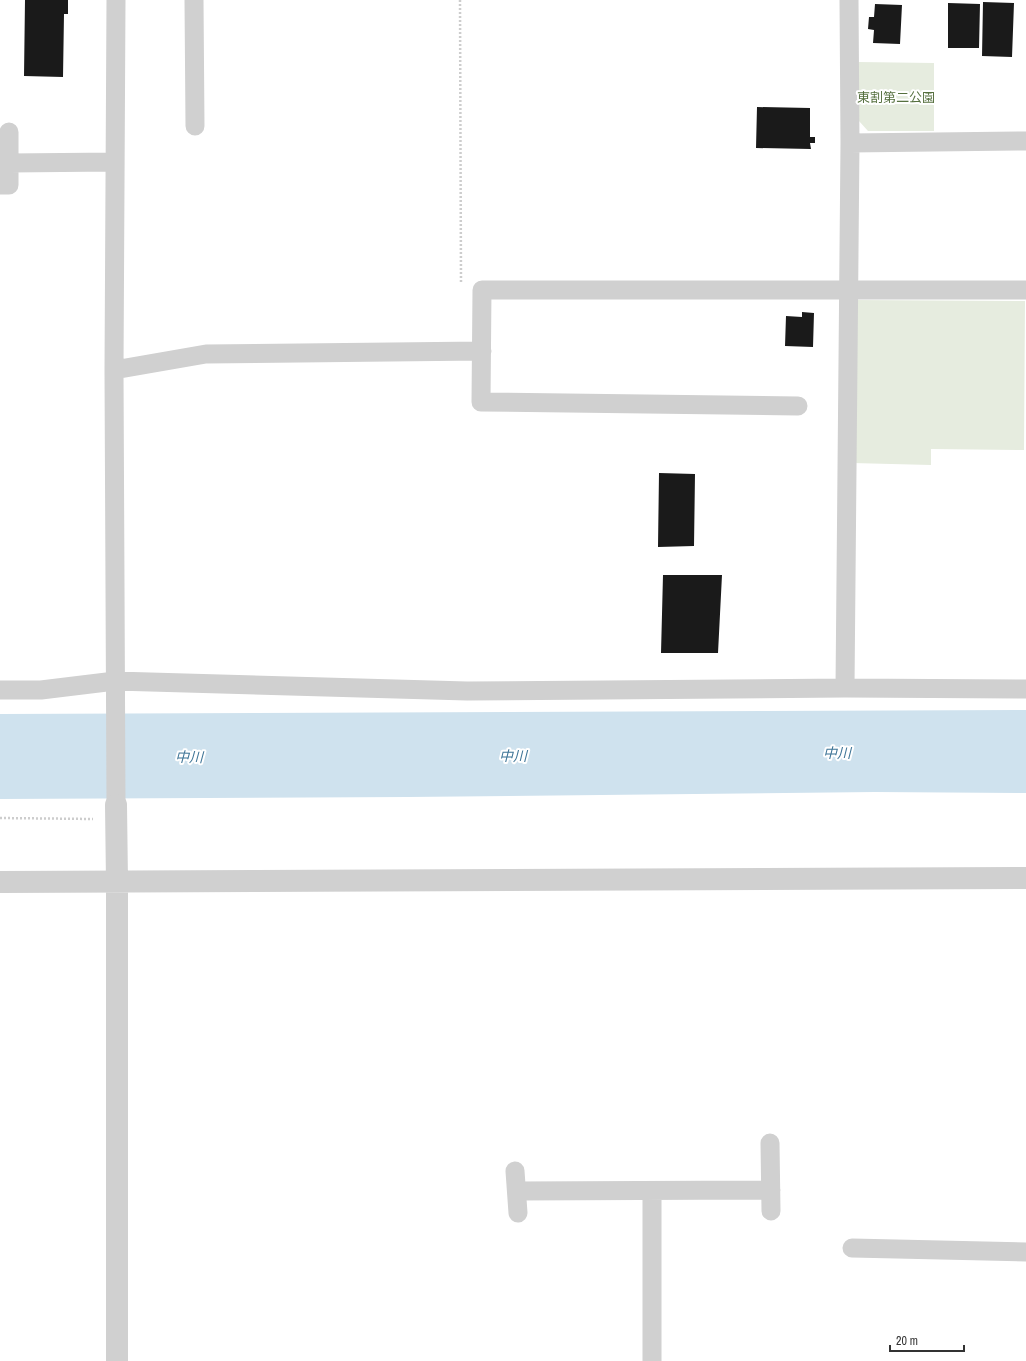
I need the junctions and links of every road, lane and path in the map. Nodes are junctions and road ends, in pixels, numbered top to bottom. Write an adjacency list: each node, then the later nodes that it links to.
1 (116, 0): 9 (street)
2 (194, 0): 5 (street)
3 (460, 0): 12 (path)
4 (849, 0): 8 (street)
5 (196, 126)
6 (9, 132): 10 (street)
7 (1026, 141): 8 (street)
8 (850, 143): 14 (street)
9 (115, 162): 10 (street); 16 (street)
10 (9, 163): 11 (street)
11 (0, 185)
12 (461, 287)
13 (1026, 290): 14 (street)
14 (848, 291): 15 (street); 19 (street)
15 (482, 351): 16 (street); 17 (street)
16 (114, 370): 18 (street)
17 (798, 406)
18 (115, 681): 19 (street); 21 (street); 22 (street)
19 (844, 688): 20 (street)
20 (1026, 689)
21 (0, 690)
22 (116, 805): 27 (street)
23 (0, 818): 24 (path)
24 (97, 819)
25 (1026, 878): 27 (street)
26 (0, 882): 27 (street)
27 (118, 882): 37 (street)
28 (770, 1143): 30 (street)
29 (515, 1171): 31 (street)
30 (771, 1190): 32 (street); 33 (street)
31 (517, 1191): 32 (street); 34 (street)
32 (652, 1191): 38 (street)
33 (771, 1211)
34 (518, 1213)
35 (852, 1248): 36 (street)
36 (1026, 1252)
37 (117, 1361)
38 (652, 1361)

